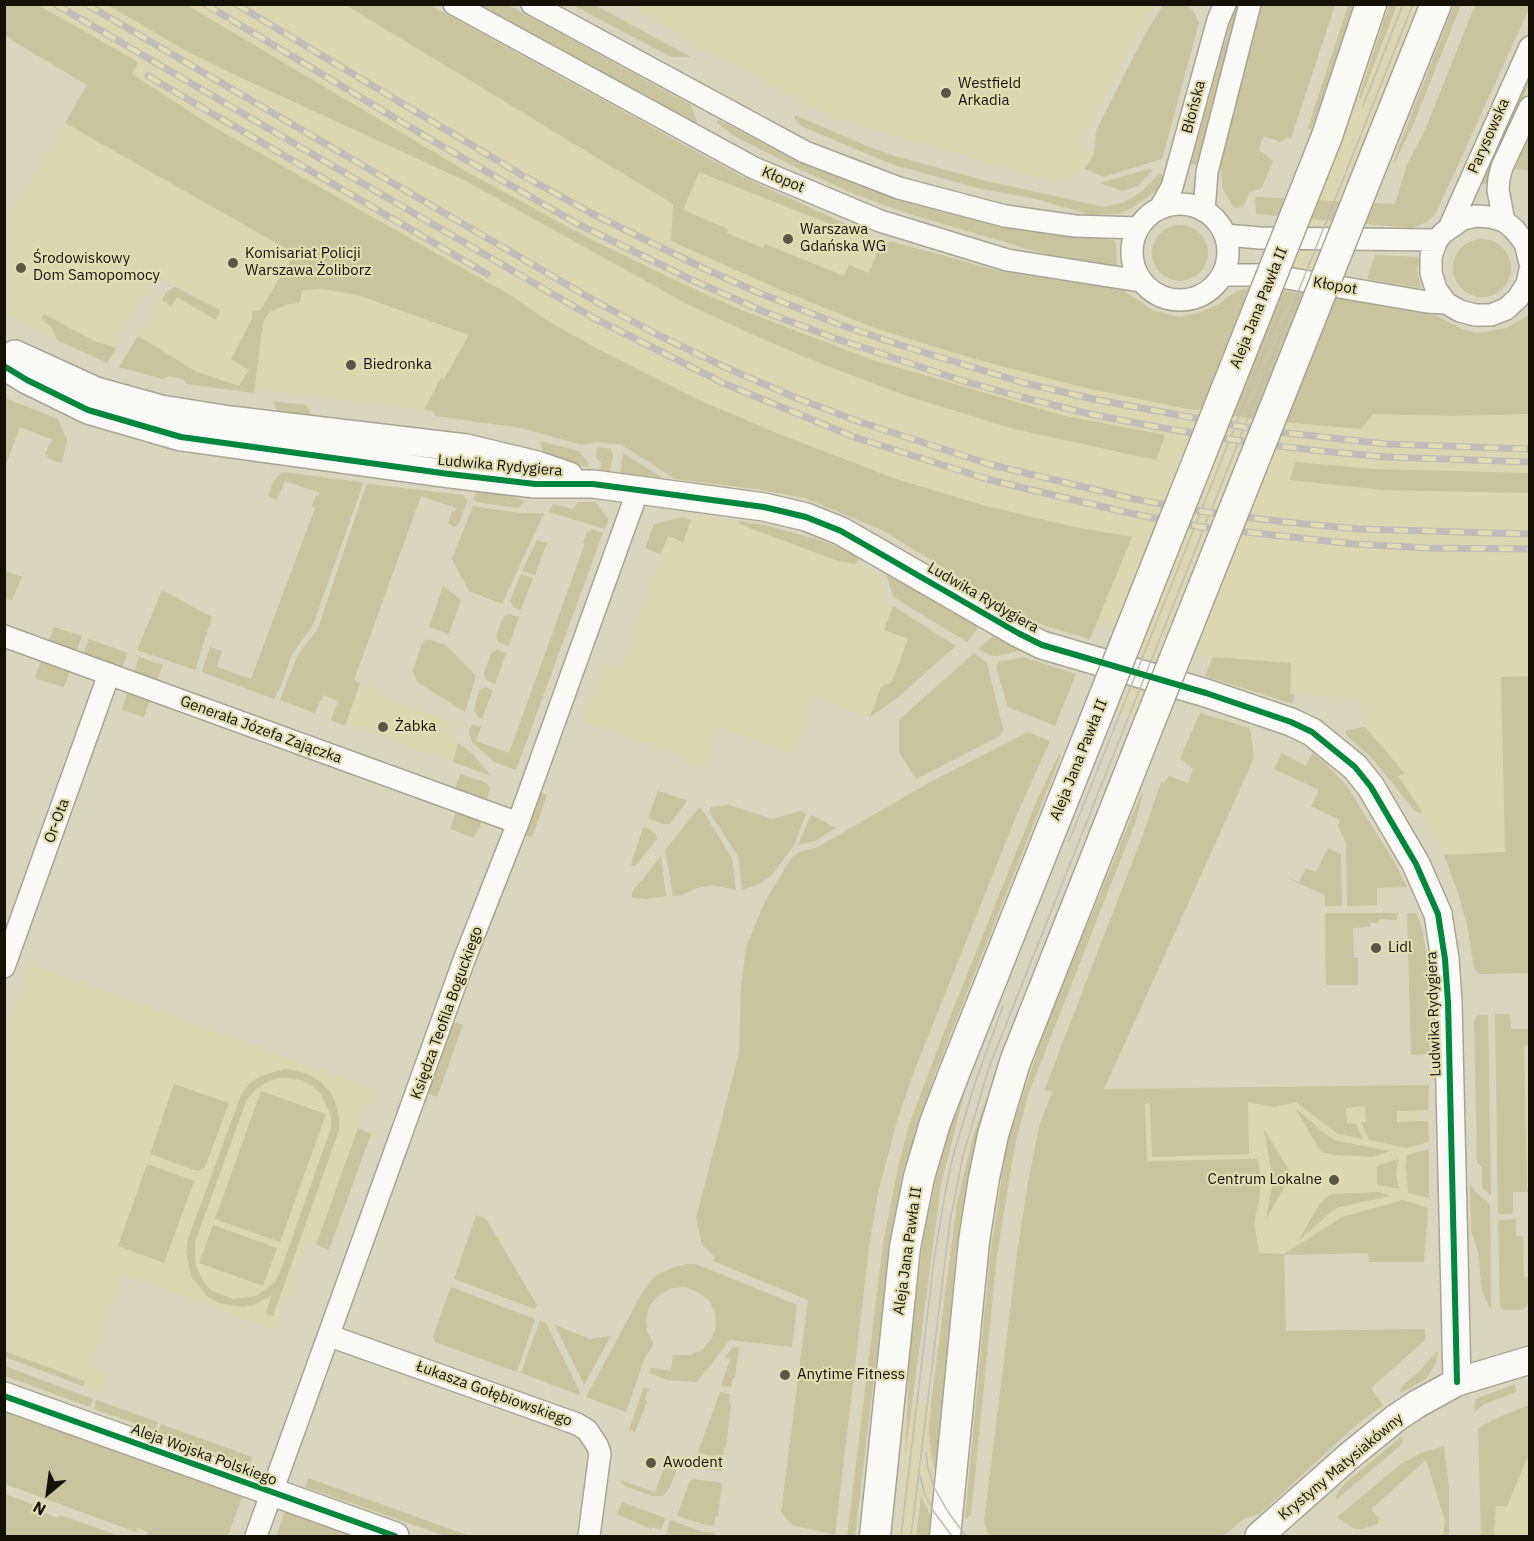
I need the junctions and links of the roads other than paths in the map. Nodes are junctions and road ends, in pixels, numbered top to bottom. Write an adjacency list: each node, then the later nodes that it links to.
1 (454, 4): 18 (street, Kłopot)
2 (532, 4): 12 (street)
3 (1225, 4): 9 (street, Błońska)
4 (1250, 4): 10 (street, Błońska)
5 (1371, 4): 38 (main road, Aleja Jana Pawła II, bridge)
6 (1436, 4): 39 (main road, bridge)
7 (1530, 47): 13 (street, Parysowska)
8 (1530, 106): 11 (street, Parysowska)
9 (1160, 208): 10 (street); 12 (street)
10 (1204, 211): 14 (street)
11 (1504, 221): 13 (street); 15 (street)
12 (1138, 228): 18 (street)
13 (1444, 233): 14 (street); 19 (street, Parysowska)
14 (1225, 235): 17 (street)
15 (1528, 250)
16 (1530, 270): 21 (street)
17 (1223, 275): 18 (street); 19 (street, Kłopot)
18 (1140, 281)
19 (1446, 303): 21 (street, Kłopot)
20 (1530, 304): 21 (street)
21 (1506, 309)
22 (4, 349): 24 (street, Ludwika Rydygiera)
23 (4, 366): 24 (street, Ludwika Rydygiera)
24 (92, 400): 25 (street, Ludwika Rydygiera)
25 (638, 489): 28 (street, Księdza Teofila Boguckiego); 32 (street, Ludwika Rydygiera)
26 (4, 636): 27 (street, Generała Józefa Zajączka)
27 (109, 674): 28 (street, Generała Józefa Zajączka); 29 (street, Or-Ota)
28 (518, 823): 30 (street, Księdza Teofila Boguckiego)
29 (4, 967)
30 (330, 1336): 34 (street, Księdza Teofila Boguckiego); 37 (street, Łukasza Gołębiowskiego)
31 (1530, 1360): 32 (street)
32 (1457, 1382): 40 (street, Krystyny Matysiakówny)
33 (4, 1396): 34 (street, Aleja Wojska Polskiego)
34 (272, 1493): 35 (street, Księdza Teofila Boguckiego); 36 (street, Aleja Wojska Polskiego)
35 (256, 1536)
36 (395, 1536)
37 (589, 1536)
38 (875, 1536)
39 (945, 1536)
40 (1259, 1536)

